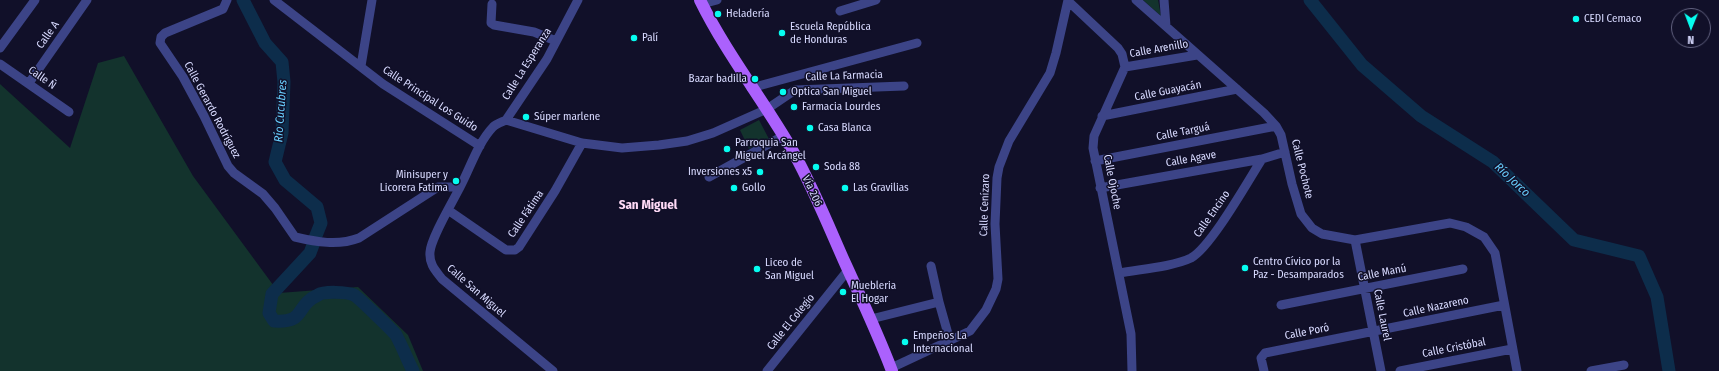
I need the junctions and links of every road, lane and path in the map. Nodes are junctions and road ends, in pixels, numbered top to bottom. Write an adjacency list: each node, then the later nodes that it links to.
1 (34, 0): 18 (street)
2 (86, 0): 23 (street, Calle A)
3 (227, 0): 39 (street, Calle Gerardo Rodríguez)
4 (274, 0): 21 (street, Calle Principal Los Guido)
5 (372, 0): 21 (street)
6 (578, 0): 16 (street, Calle La Esperanza)
7 (717, 0): 12 (street)
8 (876, 0): 14 (street)
9 (1136, 0): 15 (street, Calle Pochote)
10 (1164, 0): 15 (street)
11 (1068, 1): 22 (street); 53 (street, Calle Cenízaro)
12 (701, 2): 25 (main road, Vía 206)
13 (492, 4): 16 (street)
14 (840, 11)
15 (1166, 26): 19 (street, Calle Pochote)
16 (556, 41): 30 (street, Calle La Esperanza)
17 (917, 43): 25 (street)
18 (0, 48)
19 (1197, 55): 22 (street, Calle Arenillo); 26 (street, Calle Pochote)
20 (0, 64): 23 (street, Calle Ñ)
21 (361, 66): 34 (street, Calle Principal Los Guido)
22 (1124, 67): 29 (street, Calle Ojoche)
23 (29, 83): 28 (street, Calle Ñ)
24 (904, 86): 27 (street, Calle La Farmacia)
25 (752, 88): 27 (main road, Vía 206)
26 (1237, 89): 29 (street, Calle Guayacán); 31 (street, Calle Pochote)
27 (766, 109): 32 (main road, Vía 206); 33 (street)
28 (69, 112)
29 (1102, 116): 37 (street, Calle Ojoche)
30 (506, 120): 33 (street); 34 (street, Calle Principal Los Guido)
31 (1276, 126): 35 (street, Calle Pochote); 37 (street, Calle Targuá)
32 (783, 136): 38 (street); 45 (main road, Vía 206)
33 (582, 143): 41 (street, Calle Fátima)
34 (480, 146): 39 (street, Calle San Miguel)
35 (1285, 152): 36 (street, Calle Agave); 42 (street, Calle Pochote)
36 (1262, 159): 40 (street, Calle Agave); 46 (street, Calle Encino)
37 (1095, 161): 40 (street, Calle Ojoche)
38 (709, 177)
39 (460, 187): 41 (street, Calle San Miguel)
40 (1100, 188): 46 (street, Calle Ojoche)
41 (448, 210): 57 (street, Calle San Miguel)
42 (1355, 240): 47 (street, Calle Laurel); 50 (street, Calle Pochote)
43 (931, 266): 48 (street)
44 (1463, 269): 47 (street, Calle Manú)
45 (848, 270): 51 (main road, Vía 206); 58 (street, Calle El Colegio)
46 (1119, 273): 59 (street, Calle Ojoche)
47 (1365, 288): 49 (street, Calle Manú); 52 (street, Calle Laurel)
48 (939, 302): 51 (street); 53 (street)
49 (1281, 305)
50 (1504, 305): 52 (street, Calle Nazareno); 54 (street, Calle Pochote)
51 (871, 319): 56 (main road, Vía 206)
52 (1374, 332): 60 (street, Calle Poró); 61 (street, Calle Laurel)
53 (950, 341): 56 (street, Calle Cenízaro)
54 (1512, 349): 62 (street, Calle Cristóbal); 63 (street, Calle Pochote)
55 (1624, 365): 64 (street)
56 (891, 370)
57 (553, 371)
58 (767, 371)
59 (1132, 371)
60 (1264, 371)
61 (1381, 371)
62 (1400, 371)
63 (1517, 371)
64 (1591, 371)

